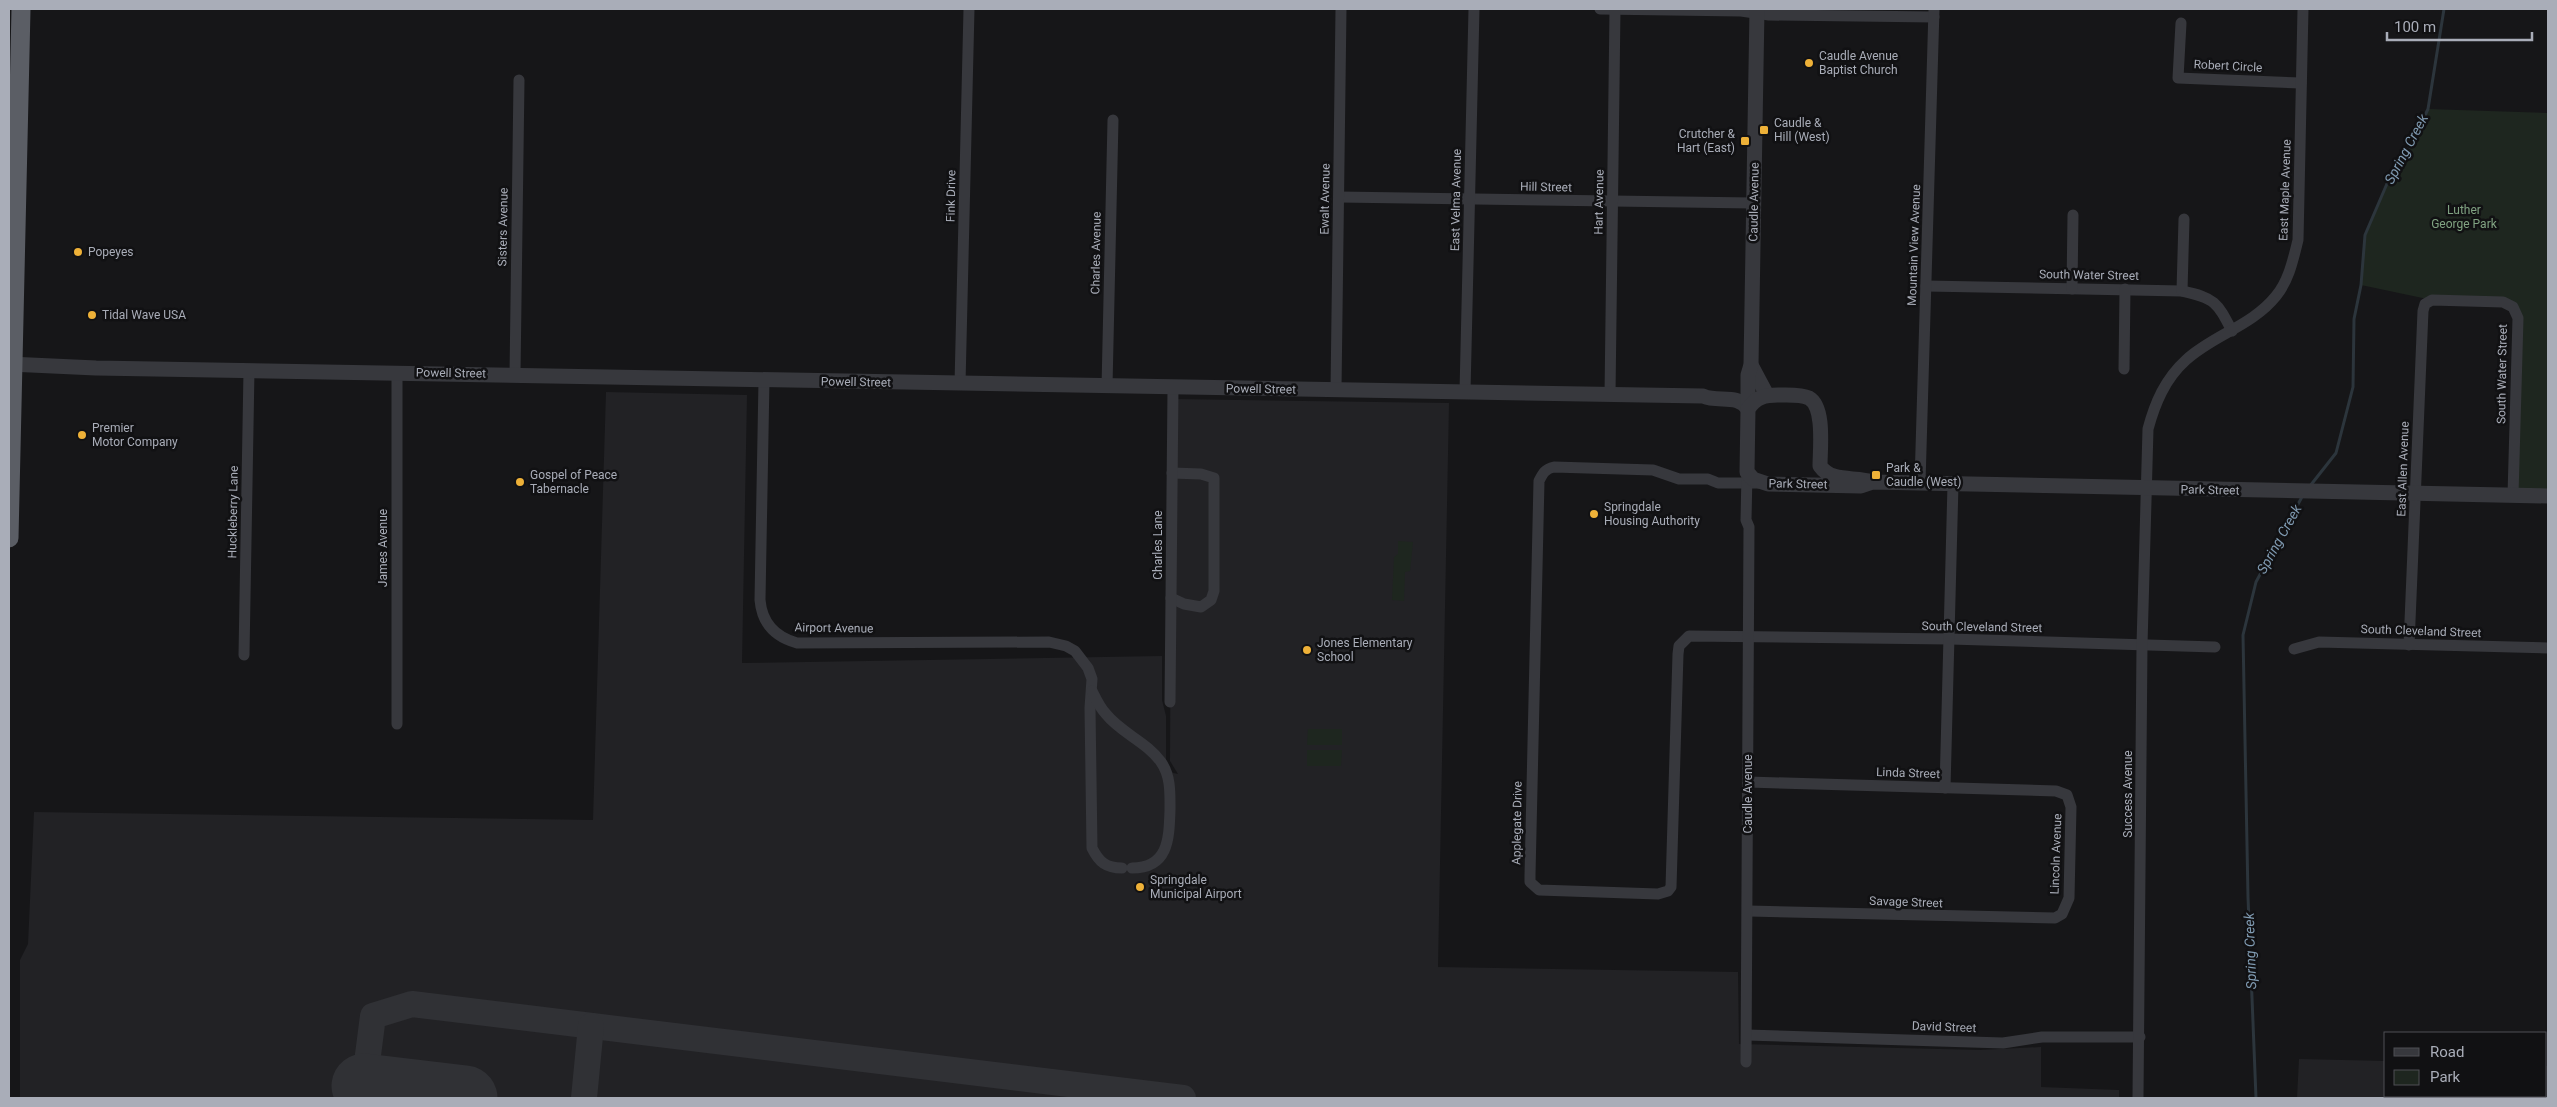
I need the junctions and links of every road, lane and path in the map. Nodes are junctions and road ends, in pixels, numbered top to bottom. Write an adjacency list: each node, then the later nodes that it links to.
1 (21, 9): 26 (highway)
2 (969, 9): 33 (street, Fink Drive)
3 (1341, 9): 14 (street, Ewalt Avenue)
4 (1474, 9): 15 (street, East Velma Avenue)
5 (1600, 9): 6 (street)
6 (1615, 9): 8 (street); 16 (street, Hart Avenue)
7 (2303, 9): 12 (street, East Maple Avenue)
8 (1757, 11): 9 (street); 17 (street, Caudle Avenue)
9 (1934, 13): 20 (street, Mountain View Avenue)
10 (2181, 23): 12 (street, Robert Circle)
11 (519, 80): 31 (street, Sisters Avenue)
12 (2301, 83): 25 (street, East Maple Avenue)
13 (1113, 120): 34 (street, Charles Avenue)
14 (1339, 197): 15 (street, Hill Street); 36 (street, Ewalt Avenue)
15 (1470, 200): 16 (street, Hill Street); 37 (street, East Velma Avenue)
16 (1612, 202): 17 (street, Hill Street); 38 (street, Hart Avenue)
17 (1753, 203): 27 (street, Caudle Avenue)
18 (2074, 216): 21 (street)
19 (2184, 219): 23 (street)
20 (1926, 286): 21 (street, South Water Street); 45 (street, Mountain View Avenue)
21 (2072, 289): 22 (street, South Water Street)
22 (2125, 289): 23 (street, South Water Street); 28 (street)
23 (2182, 291): 25 (street, South Water Street)
24 (2432, 300): 49 (street, East Allen Avenue); 50 (street, South Water Street)
25 (2232, 331): 48 (street, East Maple Avenue)
26 (11, 364): 29 (street, Powell Street); 52 (highway)
27 (1751, 365): 39 (street, Caudle Avenue); 40 (street, Caudle Avenue)
28 (2124, 369)
29 (249, 370): 30 (street, Powell Street); 61 (street, Huckleberry Lane)
30 (397, 372): 31 (street, Powell Street); 64 (street, James Avenue)
31 (515, 375): 32 (street, Powell Street)
32 (764, 380): 33 (street, Powell Street); 62 (street, Airport Avenue)
33 (960, 384): 34 (street, Powell Street)
34 (1107, 386): 35 (street, Powell Street)
35 (1173, 388): 36 (street, Powell Street); 42 (street, Charles Lane)
36 (1336, 390): 37 (street, Powell Street)
37 (1465, 392): 38 (street, Powell Street)
38 (1610, 395): 40 (street, Powell Street)
39 (1767, 395): 40 (street, Powell Street); 41 (street, Park Street)
40 (1748, 401): 43 (street)
41 (1820, 466): 44 (street, Park Street); 46 (street)
42 (1172, 473): 53 (street, Charles Lane); 53 (street)
43 (1752, 479): 46 (street, Park Street); 54 (street, Caudle Avenue); 54 (street, Applegate Drive)
44 (1872, 482): 45 (street, Park Street); 46 (street, Park Street)
45 (1920, 483): 47 (street, Park Street)
46 (1805, 484)
47 (1953, 484): 48 (street, Park Street); 55 (street)
48 (2147, 489): 49 (street, Park Street); 56 (street, Success Avenue)
49 (2416, 492): 50 (street, Park Street); 57 (street, East Allen Avenue)
50 (2514, 495): 51 (street, Park Street)
51 (2548, 496)
52 (9, 538)
53 (1171, 598): 63 (street, Charles Lane)
54 (1748, 636): 55 (street, South Cleveland Street); 65 (street, Caudle Avenue)
55 (1950, 639): 56 (street, South Cleveland Street); 66 (street)
56 (2142, 645): 58 (street, South Cleveland Street); 71 (street, Success Avenue)
57 (2409, 645): 59 (street, South Cleveland Street); 60 (street, South Cleveland Street)
58 (2216, 647)
59 (2548, 648)
60 (2294, 649)
61 (244, 655)
62 (1092, 691): 62 (street, Airport Avenue)
63 (1170, 702)
64 (397, 724)
65 (1748, 782): 66 (street, Linda Street); 68 (street, Caudle Avenue)
66 (1945, 788): 67 (street, Linda Street)
67 (2067, 795): 69 (street, Lincoln Avenue)
68 (1748, 911): 69 (street, Savage Street); 70 (street, Caudle Avenue)
69 (2062, 914)
70 (1747, 1035): 71 (street, David Street); 72 (street, Caudle Avenue)
71 (2140, 1037): 73 (street, Success Avenue)
72 (1746, 1062)
73 (2138, 1098)

